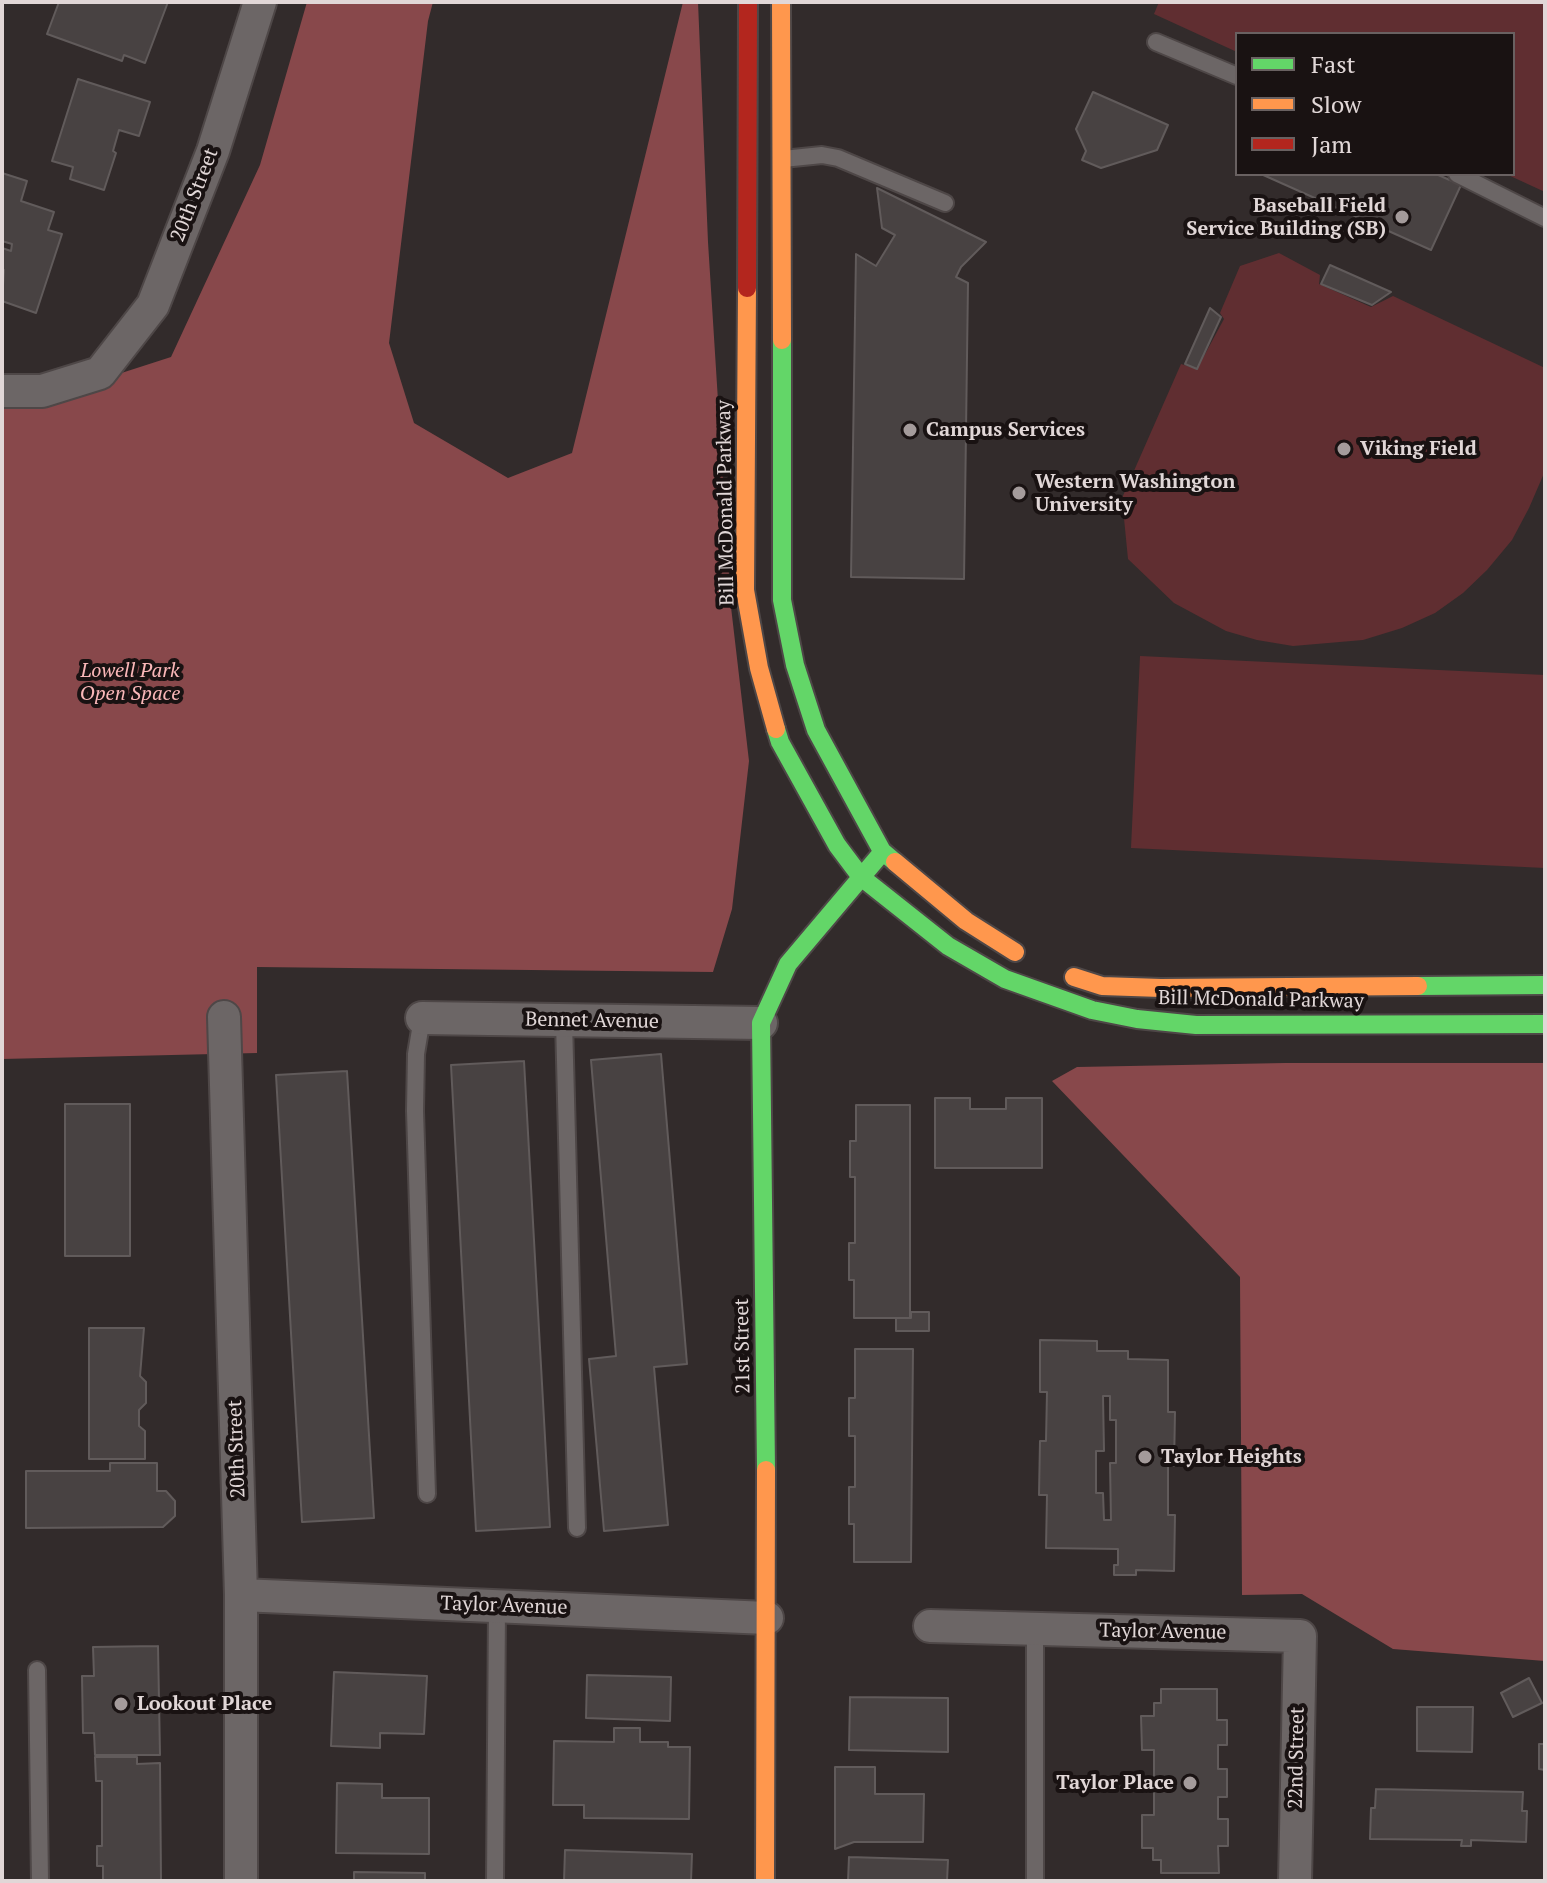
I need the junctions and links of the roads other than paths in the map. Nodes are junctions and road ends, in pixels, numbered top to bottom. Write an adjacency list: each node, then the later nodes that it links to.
1 (260, 2): 10 (street, 20th Street)
2 (748, 2): 12 (main road, Bill McDonald Parkway)
3 (781, 2): 6 (main road)
4 (1156, 42): 5 (lane)
5 (1235, 75)
6 (781, 160): 8 (lane); 11 (main road)
7 (1461, 176): 9 (lane)
8 (945, 203)
9 (1545, 218)
10 (2, 391)
11 (882, 851): 12 (main road, 21st Street); 13 (main road)
12 (861, 877): 19 (main road, 21st Street); 20 (main road, Bill McDonald Parkway)
13 (1027, 960)
14 (1057, 970): 15 (main road, Bill McDonald Parkway)
15 (1545, 985)
16 (224, 1017): 23 (street, 20th Street)
17 (422, 1018): 18 (street, Bennet Avenue); 21 (lane)
18 (564, 1021): 19 (street, Bennet Avenue); 22 (lane)
19 (761, 1023): 25 (main road, 21st Street)
20 (1545, 1024)
21 (427, 1494)
22 (577, 1528)
23 (241, 1595): 24 (street, Taylor Avenue); 31 (street, 20th Street)
24 (497, 1606): 25 (street, Taylor Avenue); 32 (lane)
25 (767, 1618): 33 (main road, 21st Street)
26 (930, 1626): 27 (street, Taylor Avenue)
27 (1035, 1629): 28 (street, Taylor Avenue); 34 (lane)
28 (1300, 1636): 35 (street, 22nd Street)
29 (37, 1670): 30 (lane)
30 (40, 1881)
31 (241, 1881)
32 (495, 1881)
33 (765, 1881)
34 (1035, 1881)
35 (1295, 1881)

